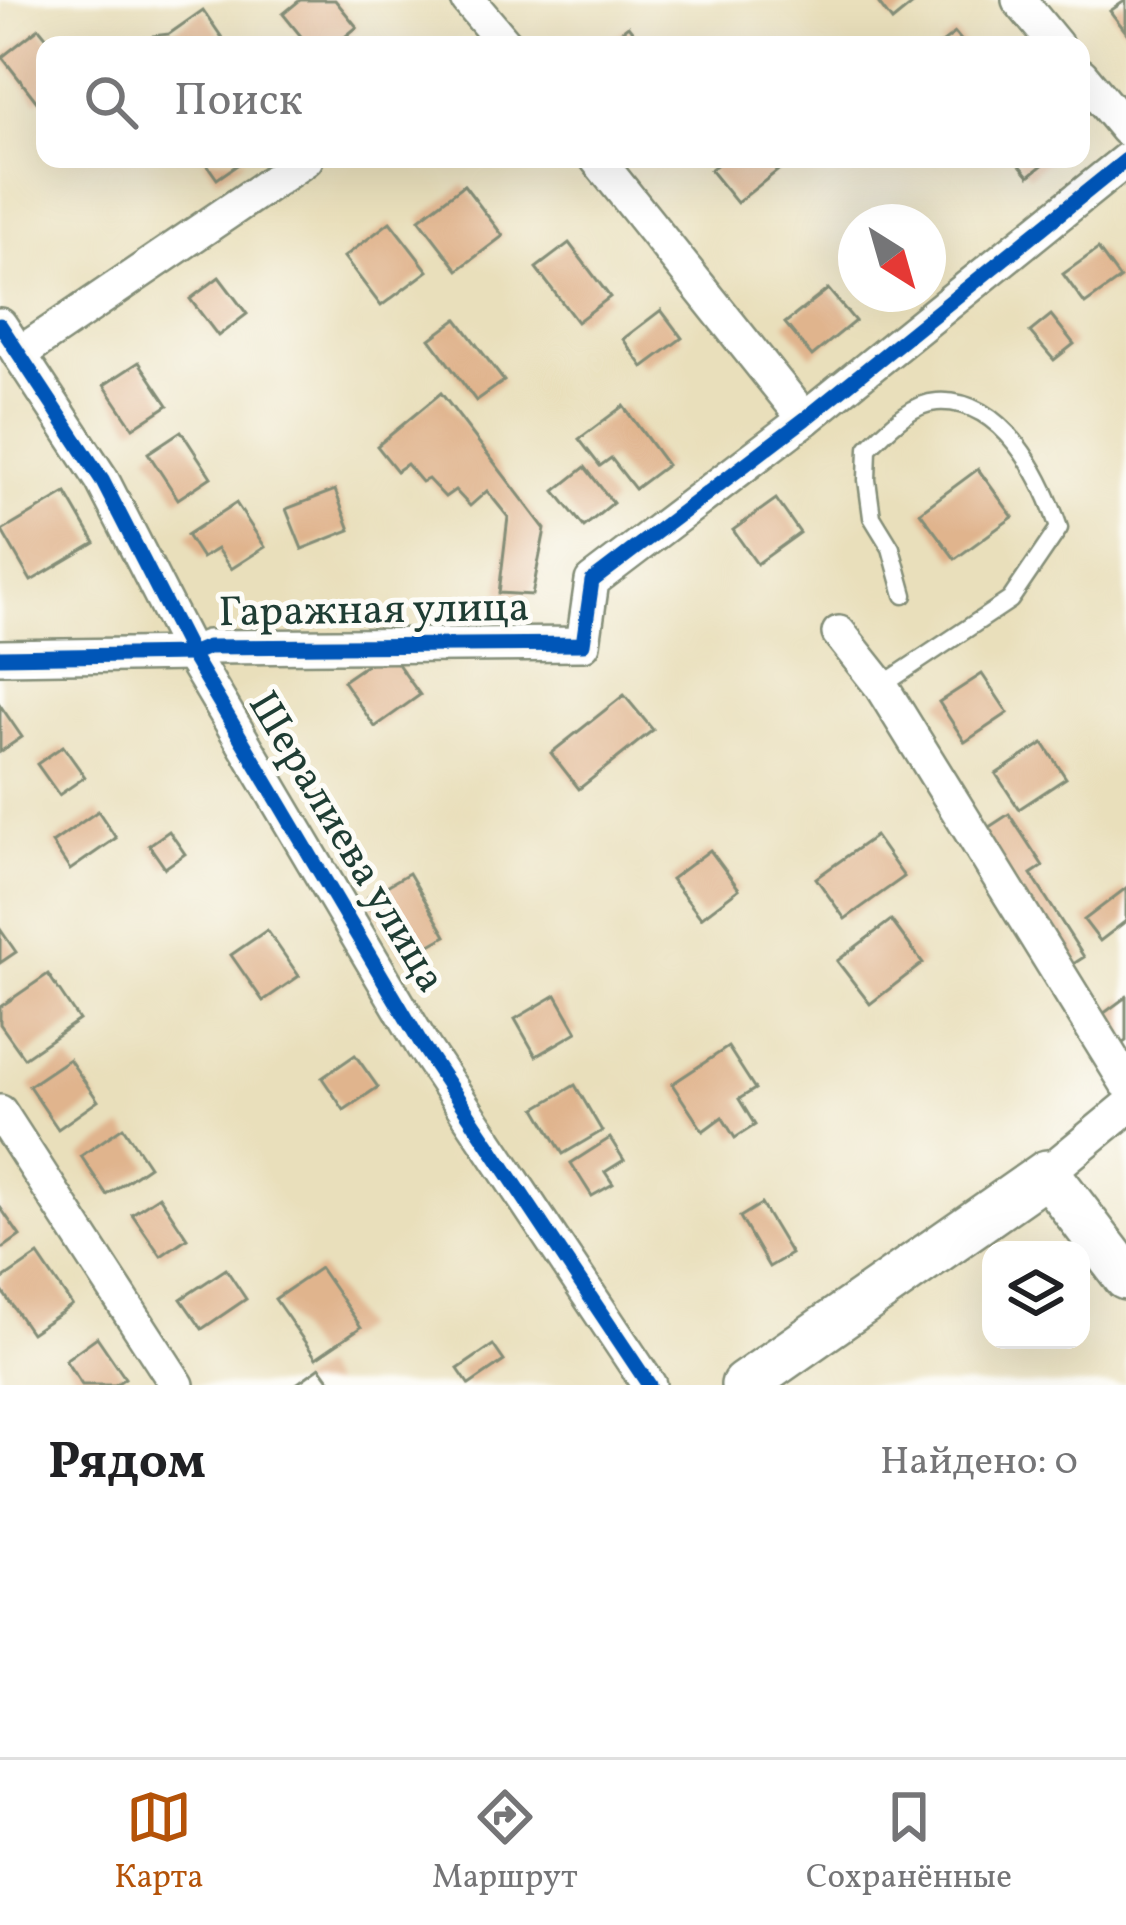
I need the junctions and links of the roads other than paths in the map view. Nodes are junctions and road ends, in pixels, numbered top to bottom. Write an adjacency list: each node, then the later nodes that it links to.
1 (468, 0): 3 (street)
2 (1019, 0): 4 (street)
3 (489, 36)
4 (1049, 36)
5 (1090, 86): 6 (street)
6 (1126, 129)
7 (1126, 160): 12 (street, Гаражная улица)
8 (293, 168): 11 (street)
9 (604, 168): 12 (street)
10 (0, 325): 11 (street, Шералиева улица)
11 (19, 354): 15 (street, Шералиева улица)
12 (805, 418): 15 (street, Гаражная улица)
13 (904, 596): 17 (lane)
14 (839, 633): 17 (street)
15 (191, 654): 16 (street, Гаражная улица); 24 (street, Шералиева улица)
16 (0, 657)
17 (881, 686): 18 (street)
18 (1126, 1082)
19 (1126, 1108): 21 (street)
20 (0, 1112): 23 (street)
21 (1047, 1173): 22 (street); 25 (street)
22 (1126, 1277)
23 (177, 1385)
24 (649, 1385)
25 (744, 1385)

